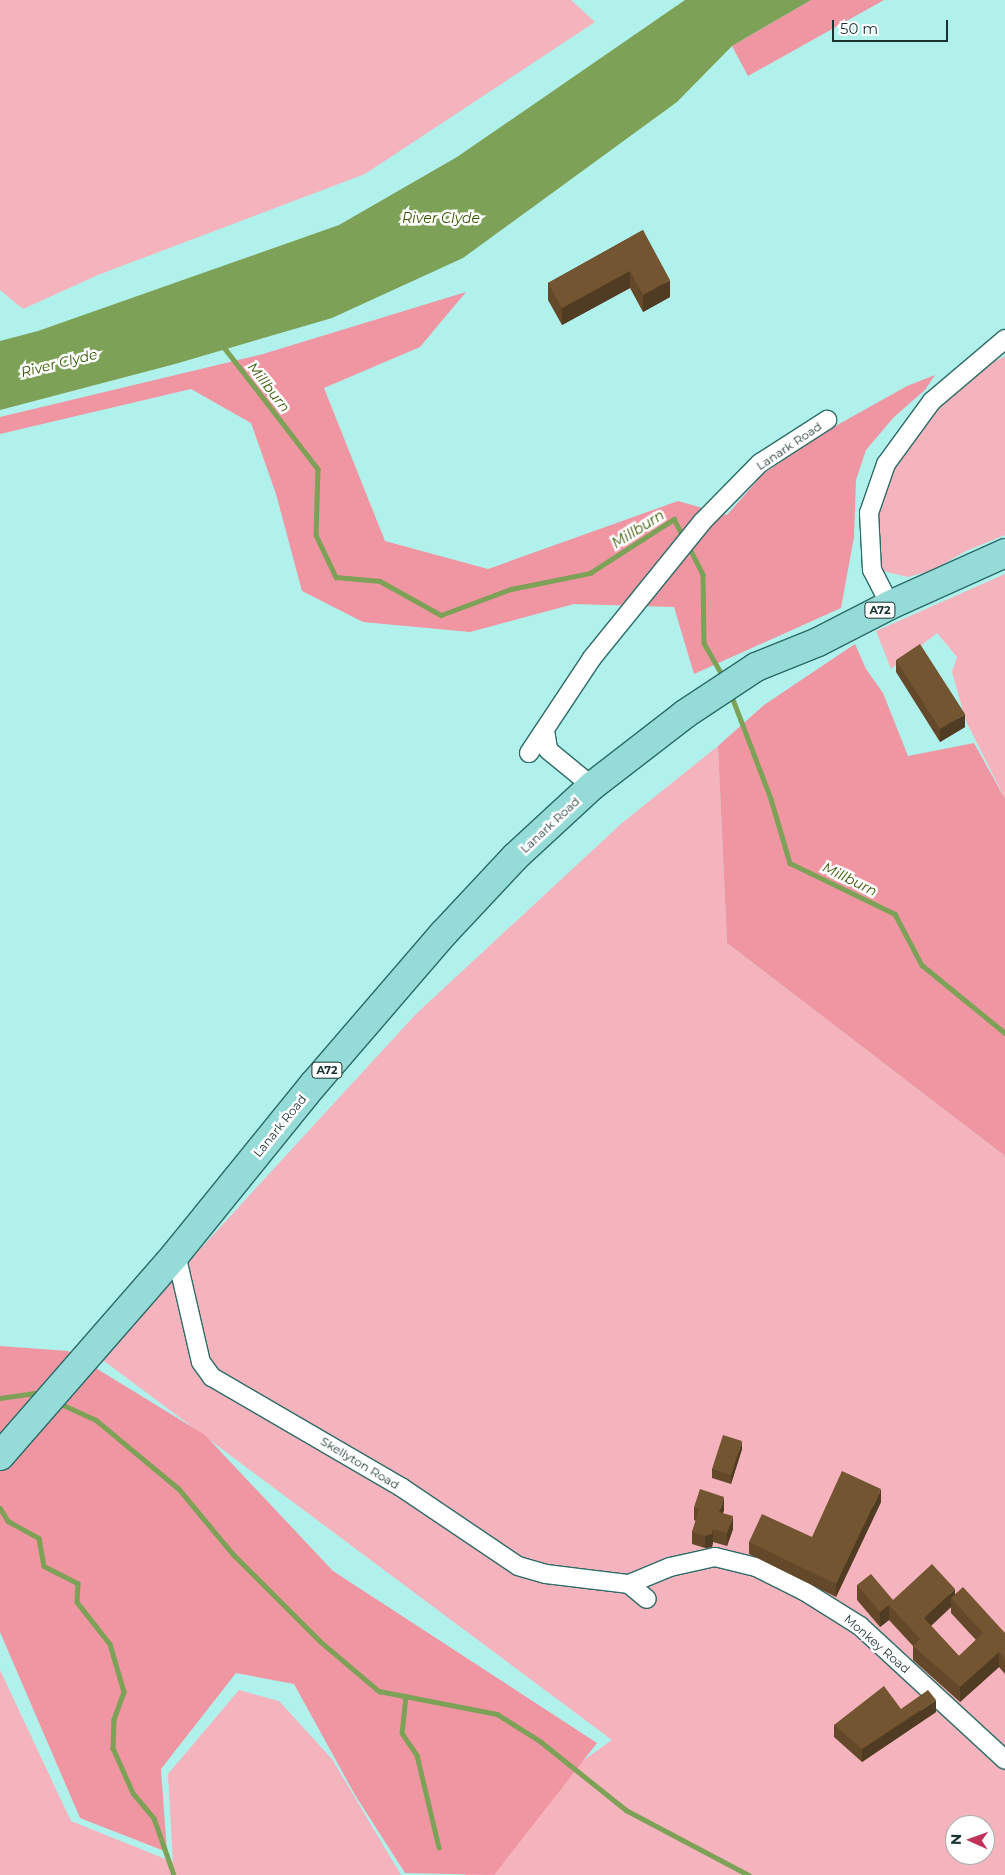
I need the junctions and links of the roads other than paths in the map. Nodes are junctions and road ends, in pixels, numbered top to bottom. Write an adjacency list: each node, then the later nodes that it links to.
1 (1005, 339): 4 (street)
2 (827, 420): 5 (street, Lanark Road)
3 (1005, 553): 4 (main road, Lanark Road / A72)
4 (890, 605): 7 (main road, Lanark Road / A72)
5 (545, 730): 6 (street, Lanark Road); 7 (street, Lanark Road)
6 (529, 754)
7 (592, 786): 8 (main road, Lanark Road / A72)
8 (176, 1254): 9 (main road, Lanark Road / A72); 11 (street, Skellyton Road)
9 (0, 1456)
10 (670, 1568): 11 (street, Skellyton Road); 13 (street, Monkey Road)
11 (629, 1584): 12 (street)
12 (647, 1600)
13 (1005, 1760)

